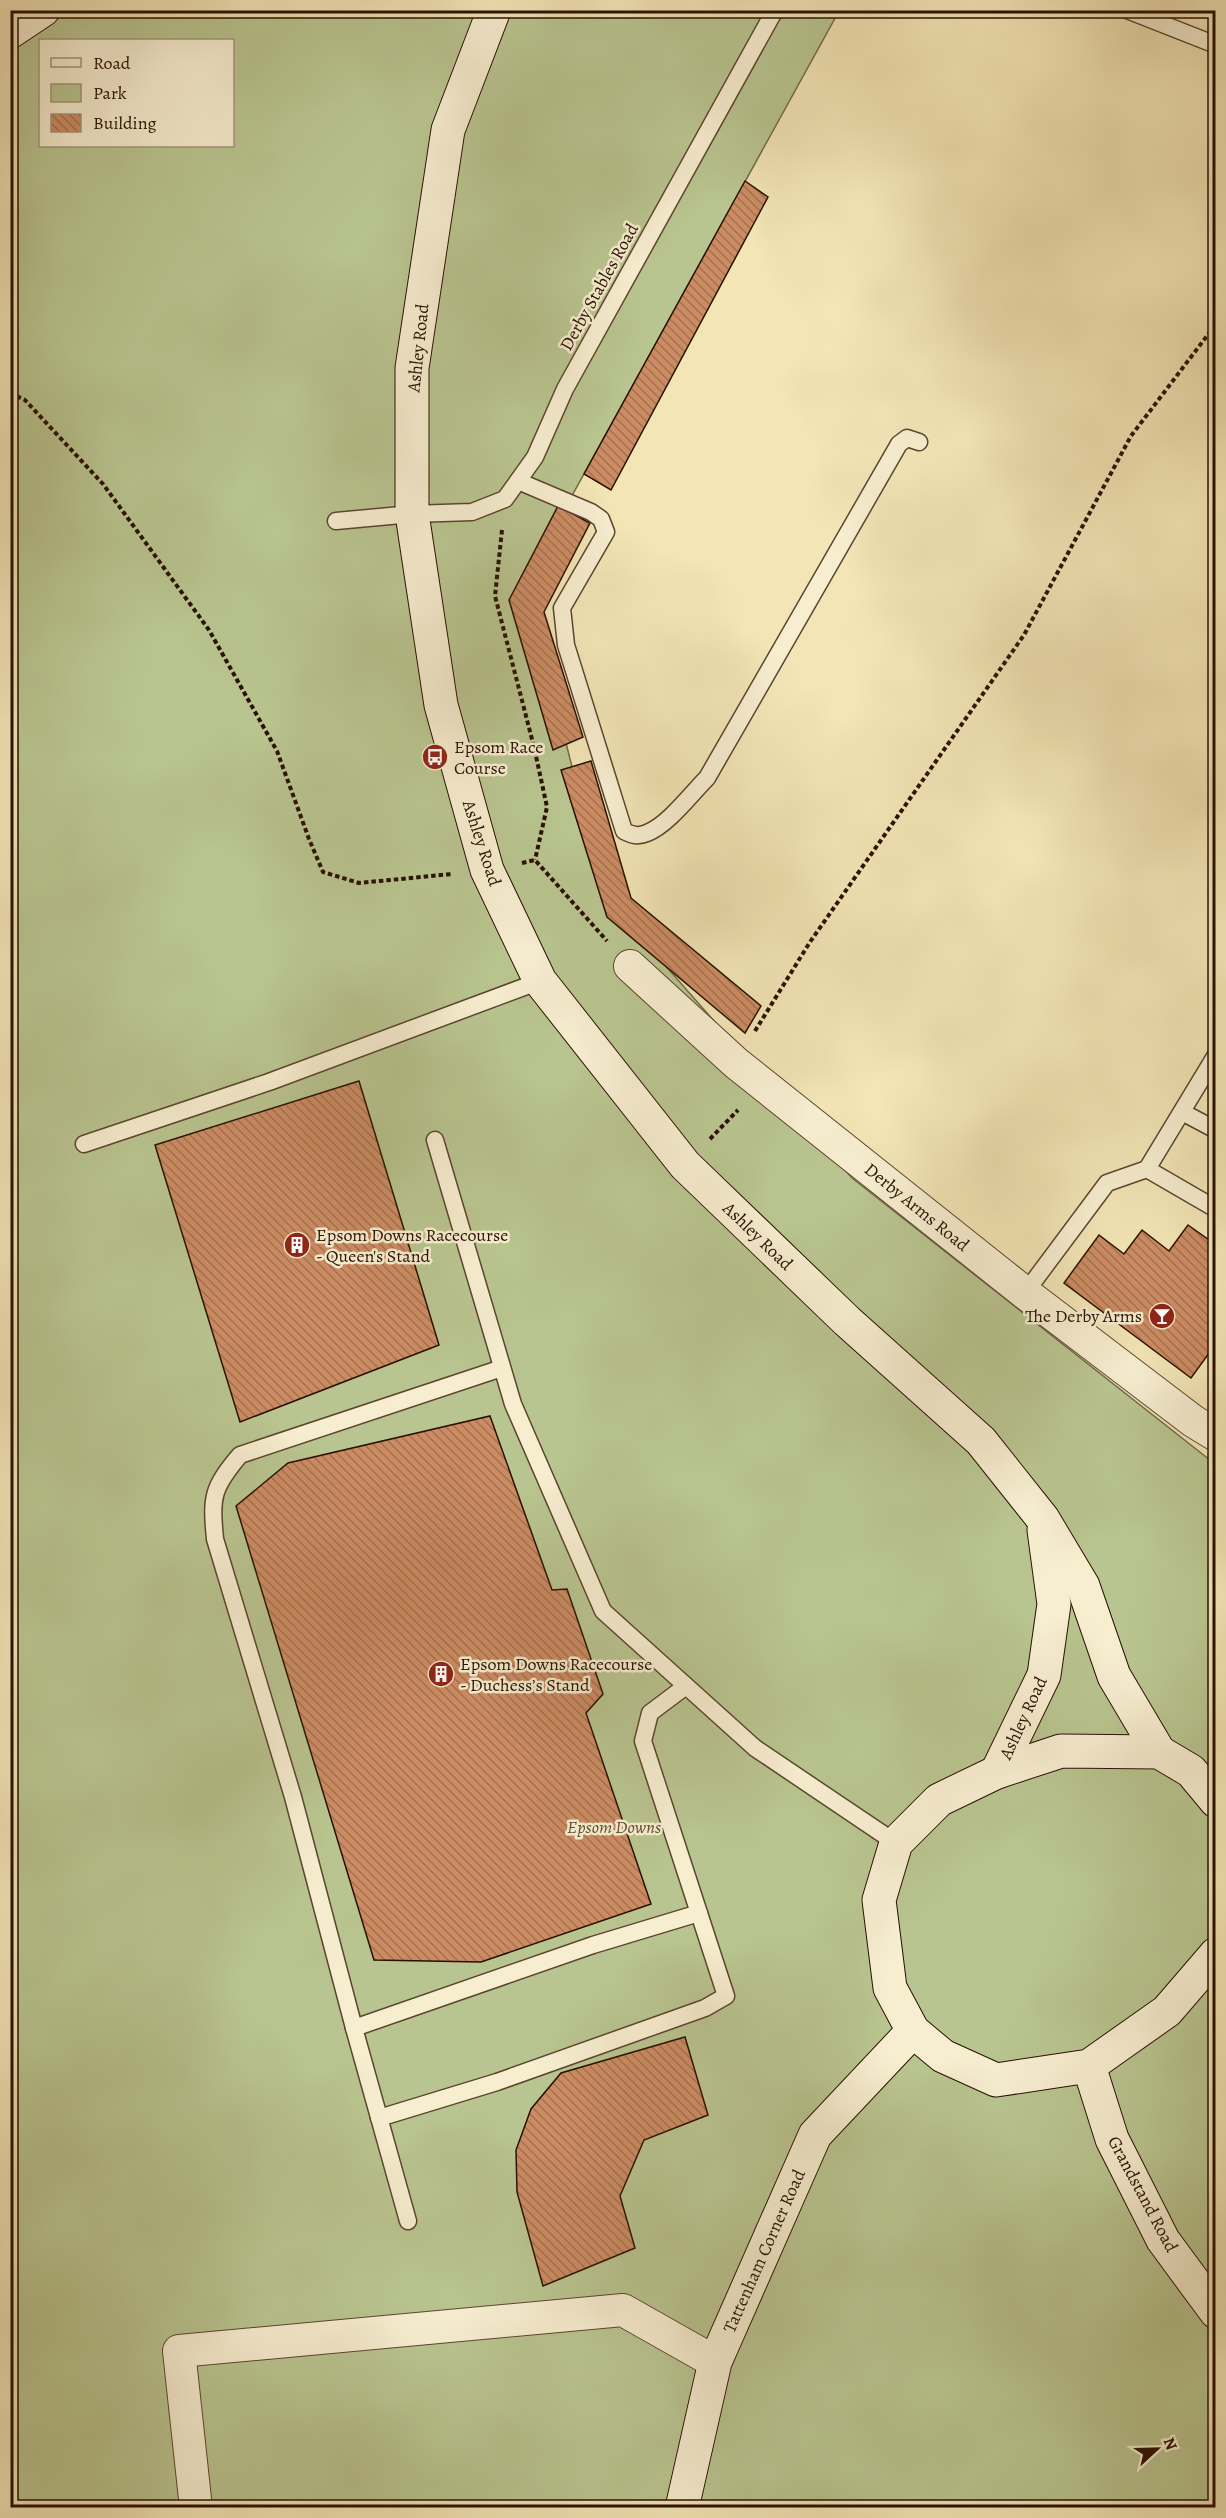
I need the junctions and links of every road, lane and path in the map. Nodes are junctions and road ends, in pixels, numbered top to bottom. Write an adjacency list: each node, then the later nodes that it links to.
1 (43, 10): 5 (main road)
2 (494, 10): 12 (main road, Ashley Road)
3 (775, 10): 10 (lane, Derby Stables Road)
4 (1127, 10): 6 (lane)
5 (10, 32)
6 (1215, 45)
7 (1215, 324): 19 (path)
8 (10, 393): 15 (path)
9 (919, 442): 10 (lane)
10 (518, 481): 11 (lane, Derby Stables Road)
11 (505, 499): 12 (lane); 14 (path)
12 (412, 513): 13 (lane); 15 (main road, Ashley Road)
13 (336, 521)
14 (535, 860): 15 (path); 16 (path)
15 (487, 870): 17 (main road, Ashley Road)
16 (630, 966): 19 (street, Derby Arms Road)
17 (540, 981): 24 (lane); 25 (main road, Ashley Road)
18 (1215, 1055): 21 (lane)
19 (736, 1063): 20 (street, Derby Arms Road)
20 (764, 1084): 25 (path); 28 (street, Derby Arms Road)
21 (1182, 1112): 22 (lane); 26 (lane)
22 (1215, 1130)
23 (435, 1140): 29 (lane)
24 (84, 1144)
25 (685, 1165): 31 (main road, Ashley Road)
26 (1147, 1169): 27 (lane); 28 (lane)
27 (1215, 1209)
28 (1025, 1293): 30 (street, Derby Arms Road)
29 (502, 1368): 32 (lane); 39 (lane)
30 (1215, 1435)
31 (1042, 1519): 33 (main road, Ashley Road); 34 (main road, Ashley Road)
32 (686, 1686): 36 (lane); 37 (lane)
33 (1159, 1752): 34 (main road); 35 (main road)
34 (997, 1772): 36 (main road)
35 (1215, 1801)
36 (896, 1843): 40 (main road)
37 (699, 1913): 39 (lane); 42 (lane)
38 (1215, 1954): 41 (main road)
39 (354, 2028): 42 (lane)
40 (913, 2031): 41 (main road); 45 (main road, Tattenham Corner Road)
41 (1089, 2066): 44 (main road, Grandstand Road)
42 (379, 2118): 43 (lane)
43 (408, 2221)
44 (1215, 2312)
45 (715, 2362): 46 (street); 47 (main road, Tattenham Corner Road)
46 (196, 2508)
47 (682, 2508)

